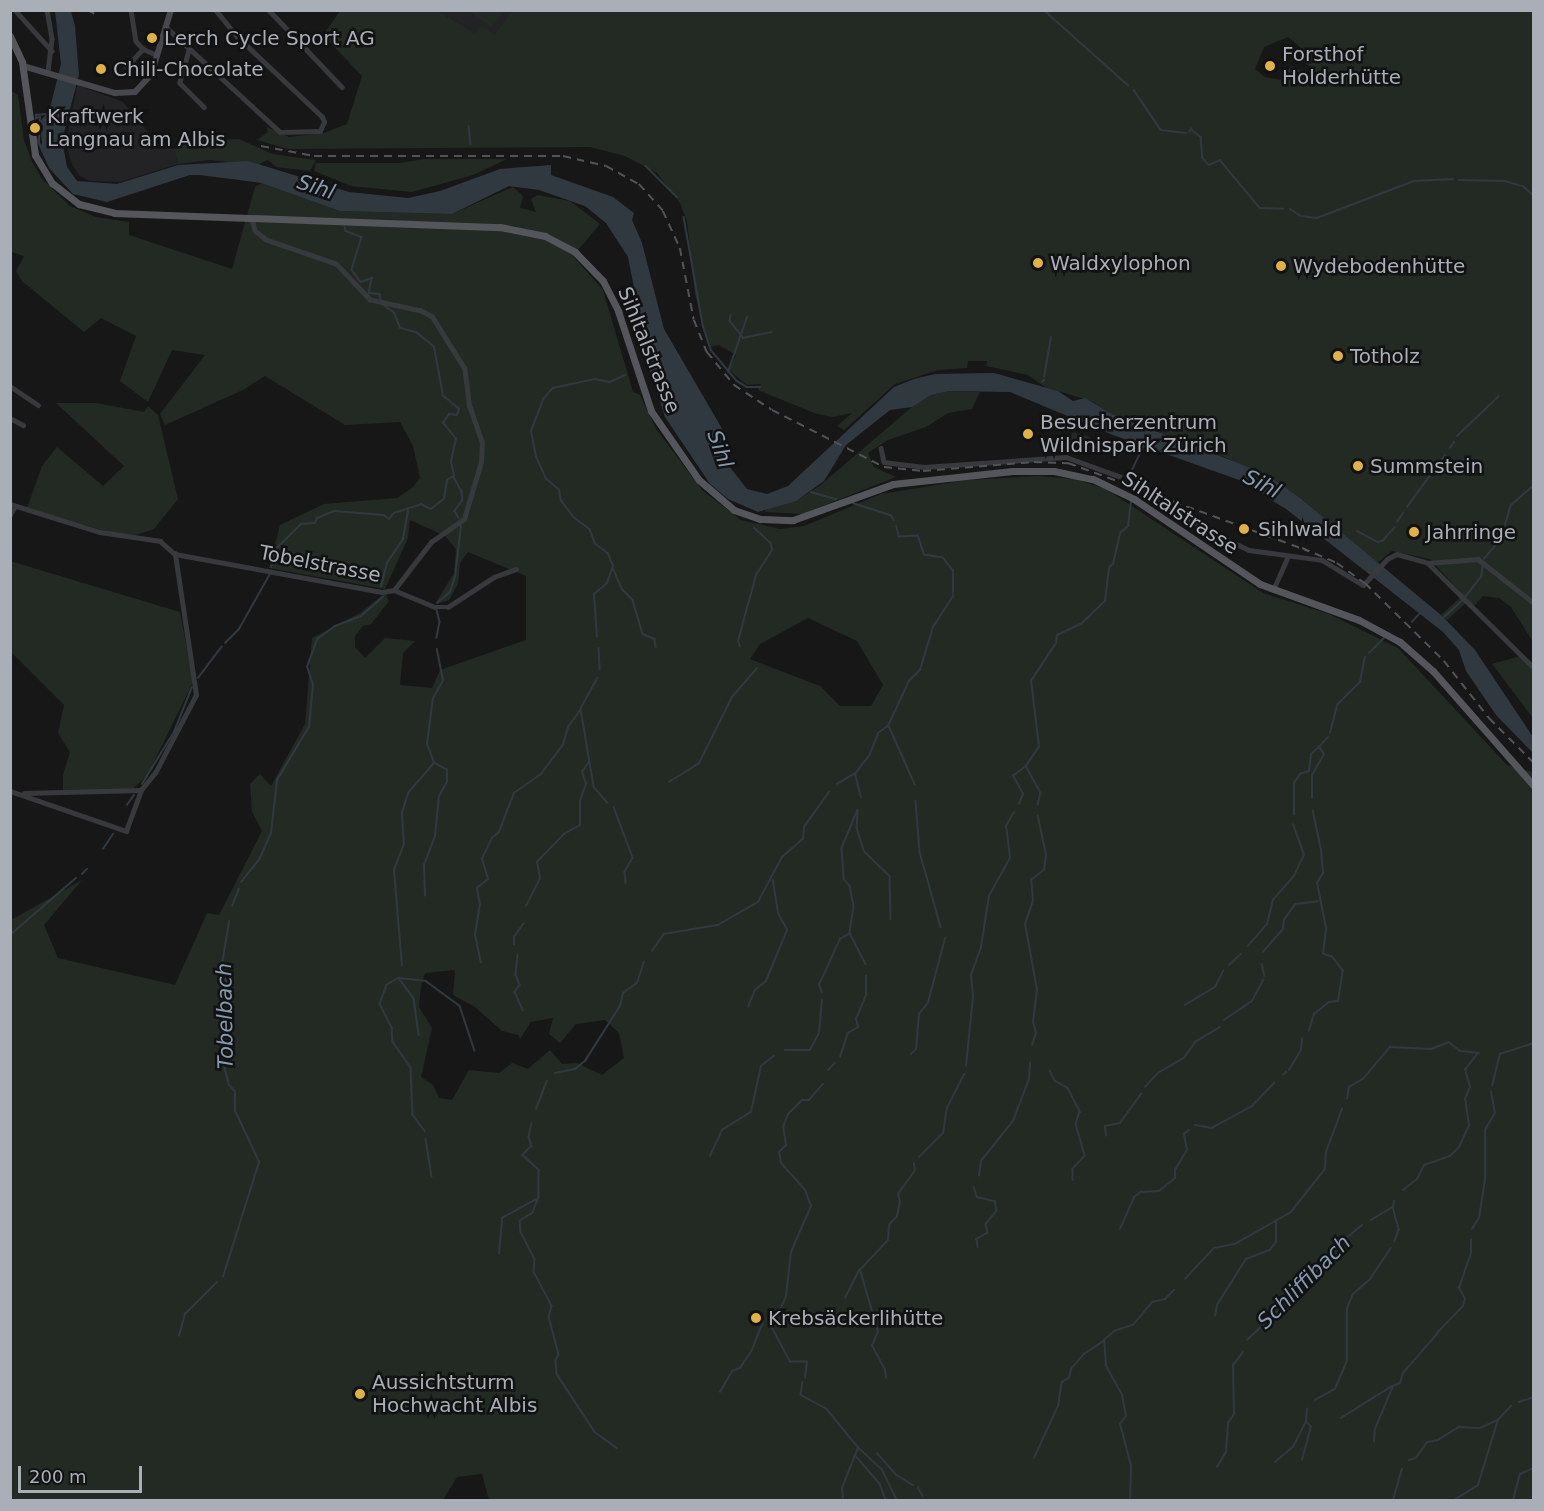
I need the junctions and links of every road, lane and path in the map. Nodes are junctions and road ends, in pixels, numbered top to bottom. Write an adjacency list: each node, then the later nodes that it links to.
1 (15, 10): 11 (street)
2 (47, 10): 11 (street)
3 (131, 10): 10 (street)
4 (171, 10): 7 (main road)
5 (215, 10): 9 (street)
6 (269, 10): 16 (street)
7 (166, 27): 9 (street); 12 (main road)
8 (10, 36): 13 (main road, Sihltalstrasse)
9 (190, 47): 17 (street)
10 (143, 50): 12 (street); 14 (street)
11 (52, 51): 15 (street)
12 (157, 56): 15 (main road)
13 (23, 66): 15 (main road); 18 (main road, Sihltalstrasse)
14 (126, 67)
15 (51, 72)
16 (342, 87)
17 (204, 107)
18 (251, 219): 30 (street, Tobelstrasse); 32 (main road, Sihltalstrasse)
19 (10, 386): 20 (street)
20 (38, 405)
21 (10, 418): 22 (street)
22 (22, 425)
23 (880, 448): 27 (street)
24 (13, 505): 25 (street); 26 (street, Tobelstrasse)
25 (10, 515)
26 (175, 554): 31 (street, Tobelstrasse); 37 (street)
27 (1288, 556): 28 (street); 32 (street)
28 (1428, 563): 34 (street); 35 (street)
29 (516, 568): 33 (street)
30 (405, 580): 31 (street, Tobelstrasse); 33 (street)
31 (394, 590): 33 (street)
32 (1273, 590): 36 (main road, Sihltalstrasse)
33 (409, 594)
34 (1533, 603)
35 (1533, 668)
36 (1533, 786)
37 (141, 790): 39 (street); 39 (street)
38 (10, 791): 39 (street)
39 (18, 793)

